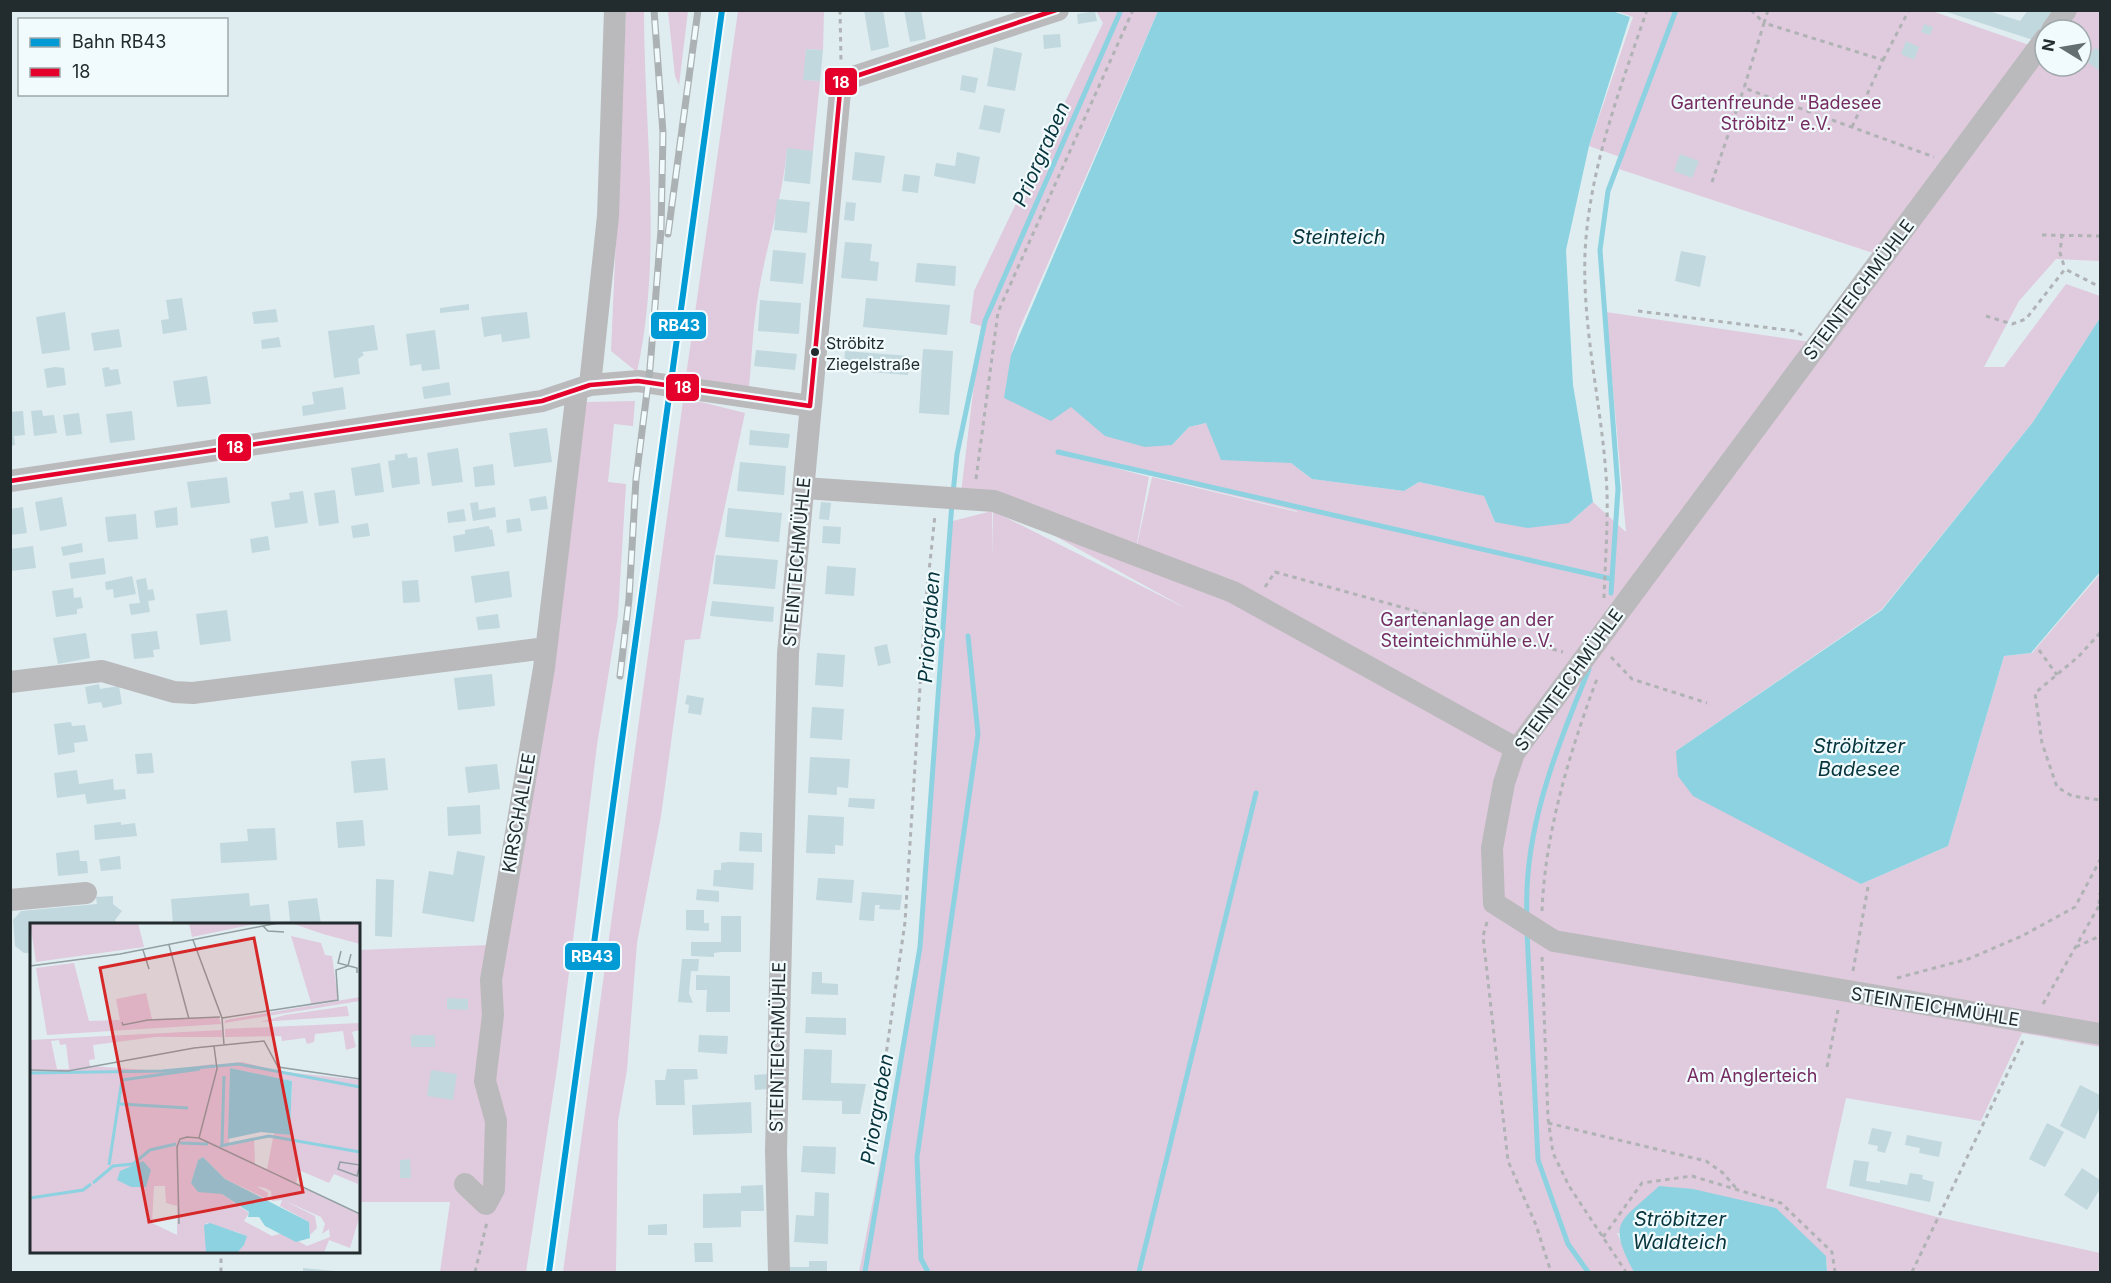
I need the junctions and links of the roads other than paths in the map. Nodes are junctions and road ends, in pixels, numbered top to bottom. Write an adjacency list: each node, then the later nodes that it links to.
1 (615, 10): 4 (street, KIRSCHALLEE)
2 (1058, 10): 5 (street, STEINTEICHMÜHLE)
3 (2033, 55): 10 (street, STEINTEICHMÜHLE)
4 (584, 388): 5 (street); 6 (street); 8 (street, KIRSCHALLEE)
5 (810, 406): 7 (street, STEINTEICHMÜHLE)
6 (10, 481)
7 (804, 488): 10 (street); 15 (street, STEINTEICHMÜHLE)
8 (546, 648): 9 (street); 14 (street, KIRSCHALLEE)
9 (10, 682)
10 (1517, 749): 13 (street, STEINTEICHMÜHLE)
11 (86, 893): 12 (street)
12 (10, 900)
13 (2100, 1034)
14 (465, 1184)
15 (779, 1272)

